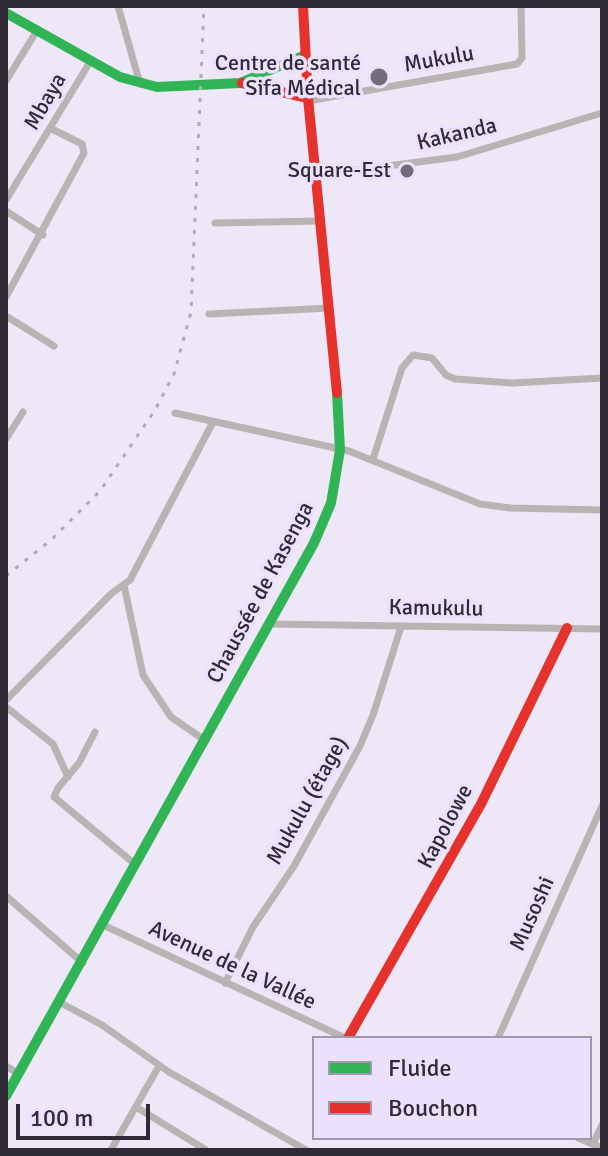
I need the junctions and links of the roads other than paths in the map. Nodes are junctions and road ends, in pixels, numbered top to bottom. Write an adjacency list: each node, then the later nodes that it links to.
1 (118, 6): 10 (street)
2 (303, 6): 6 (main road, Chaussée de Kasenga)
3 (521, 6): 11 (street, Mukulu)
4 (6, 13): 5 (main road)
5 (36, 32): 7 (main road); 8 (street)
6 (305, 55): 9 (main road); 11 (main road, Chaussée de Kasenga)
7 (90, 62): 10 (main road); 13 (street, Mbaya)
8 (6, 81)
9 (240, 83): 10 (main road); 11 (main road)
10 (140, 84)
11 (308, 100): 14 (main road, Chaussée de Kasenga)
12 (602, 113): 14 (street, Kakanda)
13 (52, 129): 15 (street, Mbaya); 20 (street)
14 (317, 175): 18 (main road, Chaussée de Kasenga)
15 (9, 190): 16 (street, Mbaya)
16 (6, 200)
17 (6, 211): 20 (street)
18 (321, 221): 19 (street); 22 (main road, Chaussée de Kasenga)
19 (215, 223)
20 (43, 235): 21 (street)
21 (6, 297)
22 (330, 308): 23 (street); 31 (main road, Chaussée de Kasenga)
23 (209, 314)
24 (6, 316): 25 (street)
25 (54, 346)
26 (602, 378): 32 (street)
27 (23, 412): 30 (street)
28 (175, 413): 29 (street)
29 (213, 422): 31 (street); 34 (street)
30 (6, 439)
31 (340, 450): 32 (street); 35 (main road, Chaussée de Kasenga)
32 (373, 459): 33 (street)
33 (602, 510)
34 (124, 585): 39 (street); 42 (street)
35 (269, 624): 36 (street, Kamukulu); 42 (main road, Chaussée de Kasenga)
36 (401, 627): 37 (street, Kamukulu); 49 (street, Mukulu (étage))
37 (567, 628): 38 (street, Kamukulu); 52 (main road, Kapolowe)
38 (602, 629)
39 (6, 700)
40 (6, 707): 43 (street)
41 (95, 732): 43 (street)
42 (206, 741): 45 (main road, Chaussée de Kasenga)
43 (68, 777): 45 (street)
44 (602, 806): 53 (street, Musoshi)
45 (136, 865): 47 (main road, Chaussée de Kasenga)
46 (6, 896): 48 (street)
47 (103, 925): 48 (main road, Chaussée de Kasenga); 49 (street, Avenue de la Vallée)
48 (83, 964): 50 (main road, Chaussée de Kasenga)
49 (225, 983): 51 (street, Avenue de la Vallée)
50 (61, 1003): 55 (street); 56 (main road, Chaussée de Kasenga)
51 (342, 1036)
52 (347, 1036)
53 (499, 1036)
54 (6, 1066): 56 (street)
55 (159, 1066): 58 (street); 65 (street)
56 (19, 1074): 57 (main road, Chaussée de Kasenga)
57 (6, 1096)
58 (136, 1107): 63 (street); 64 (street)
59 (602, 1125): 61 (street)
60 (583, 1140): 61 (street)
61 (593, 1144): 62 (street)
62 (602, 1148)
63 (111, 1150)
64 (206, 1150)
65 (306, 1150)

